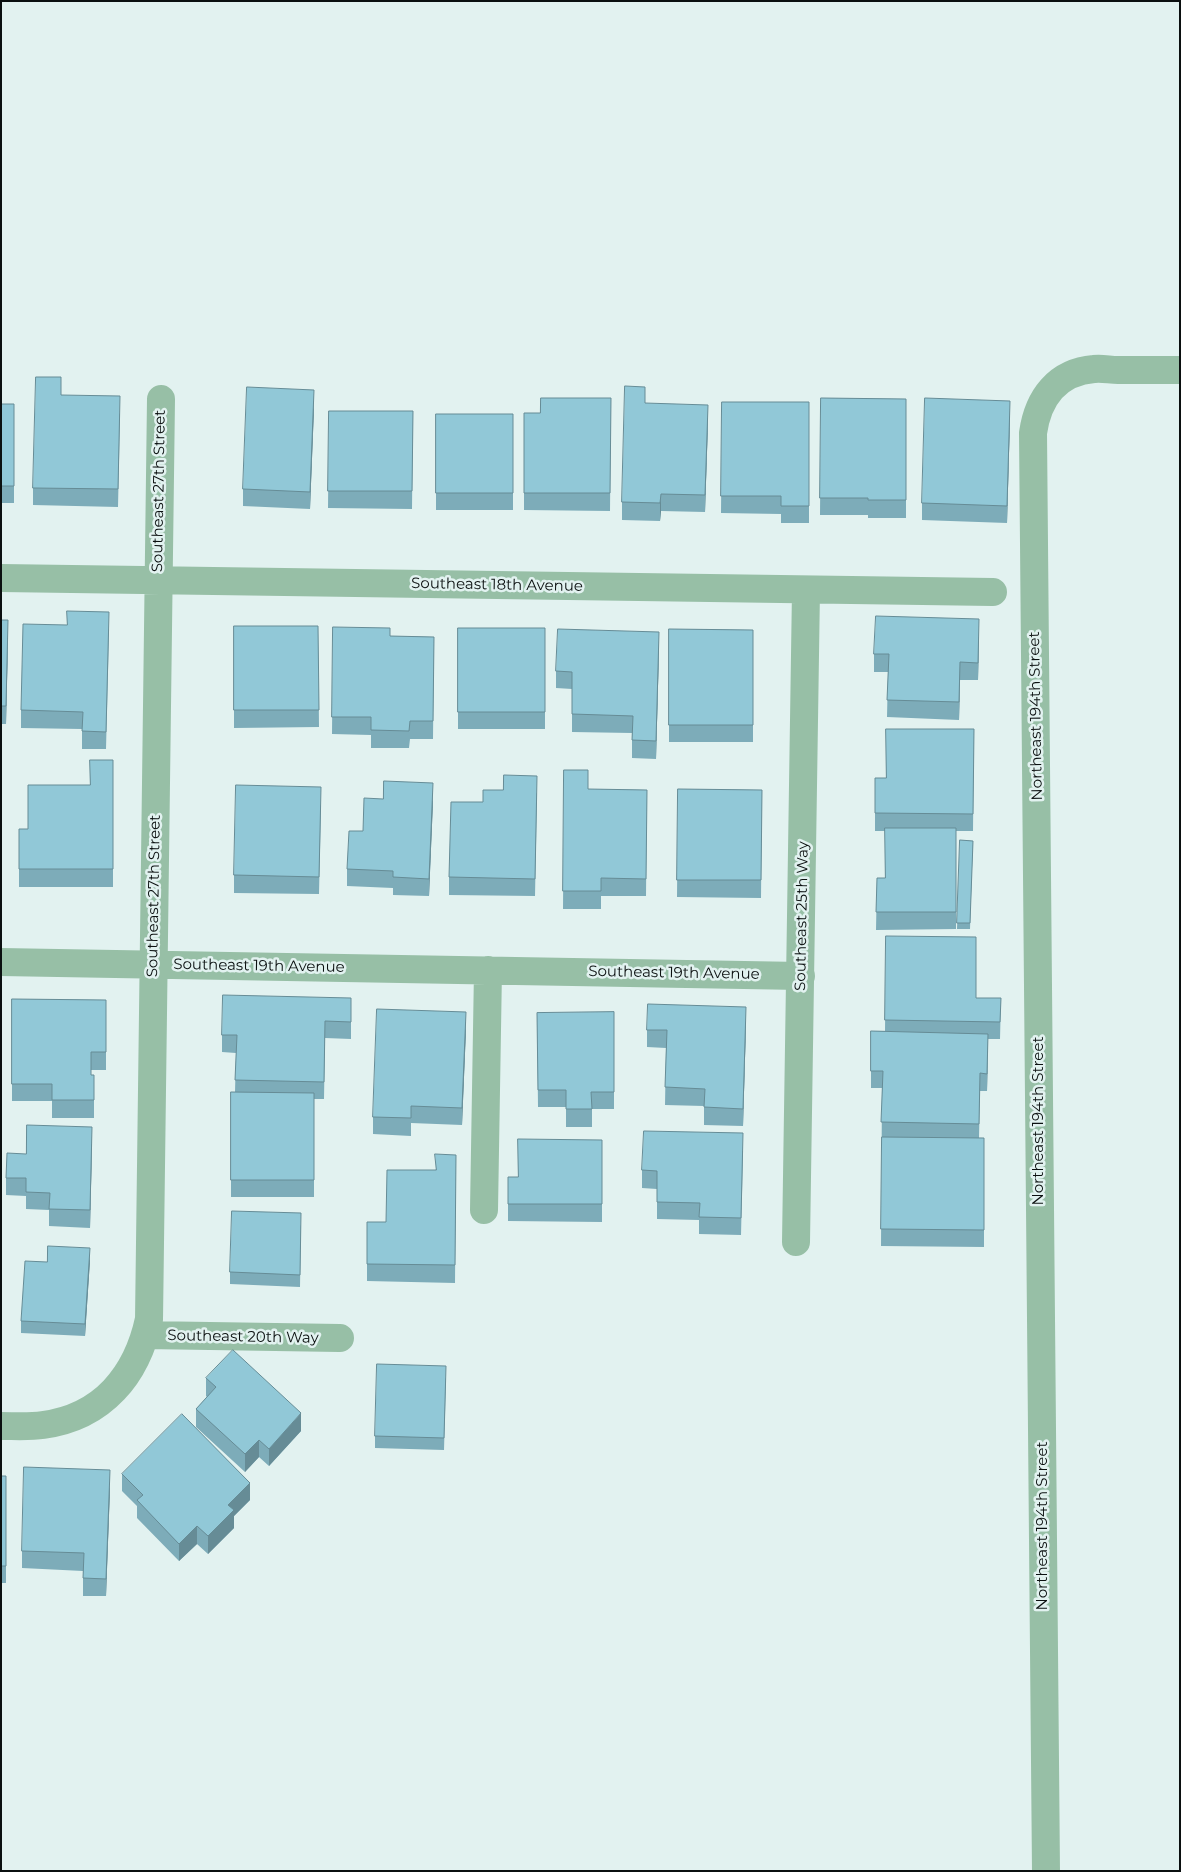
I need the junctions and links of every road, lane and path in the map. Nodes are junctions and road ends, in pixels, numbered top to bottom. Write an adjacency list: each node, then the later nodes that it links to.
1 (1180, 370): 16 (street, Northeast 194th Street)
2 (161, 400): 4 (street, Southeast 27th Street)
3 (1, 578): 4 (street, Southeast 18th Avenue)
4 (158, 580): 5 (street, Southeast 18th Avenue); 8 (street, Southeast 27th Street)
5 (806, 590): 6 (street, Southeast 18th Avenue); 10 (street, Southeast 25th Way)
6 (993, 592)
7 (1, 962): 8 (street, Southeast 19th Avenue)
8 (154, 965): 9 (street, Southeast 19th Avenue); 13 (street, Southeast 27th Street)
9 (488, 970): 10 (street, Southeast 19th Avenue); 11 (street)
10 (801, 976): 12 (street, Southeast 25th Way)
11 (484, 1210)
12 (796, 1242)
13 (146, 1335): 14 (street, Southeast 20th Way); 15 (street, Southeast 27th Street)
14 (340, 1338)
15 (1, 1426)
16 (1046, 1871)

